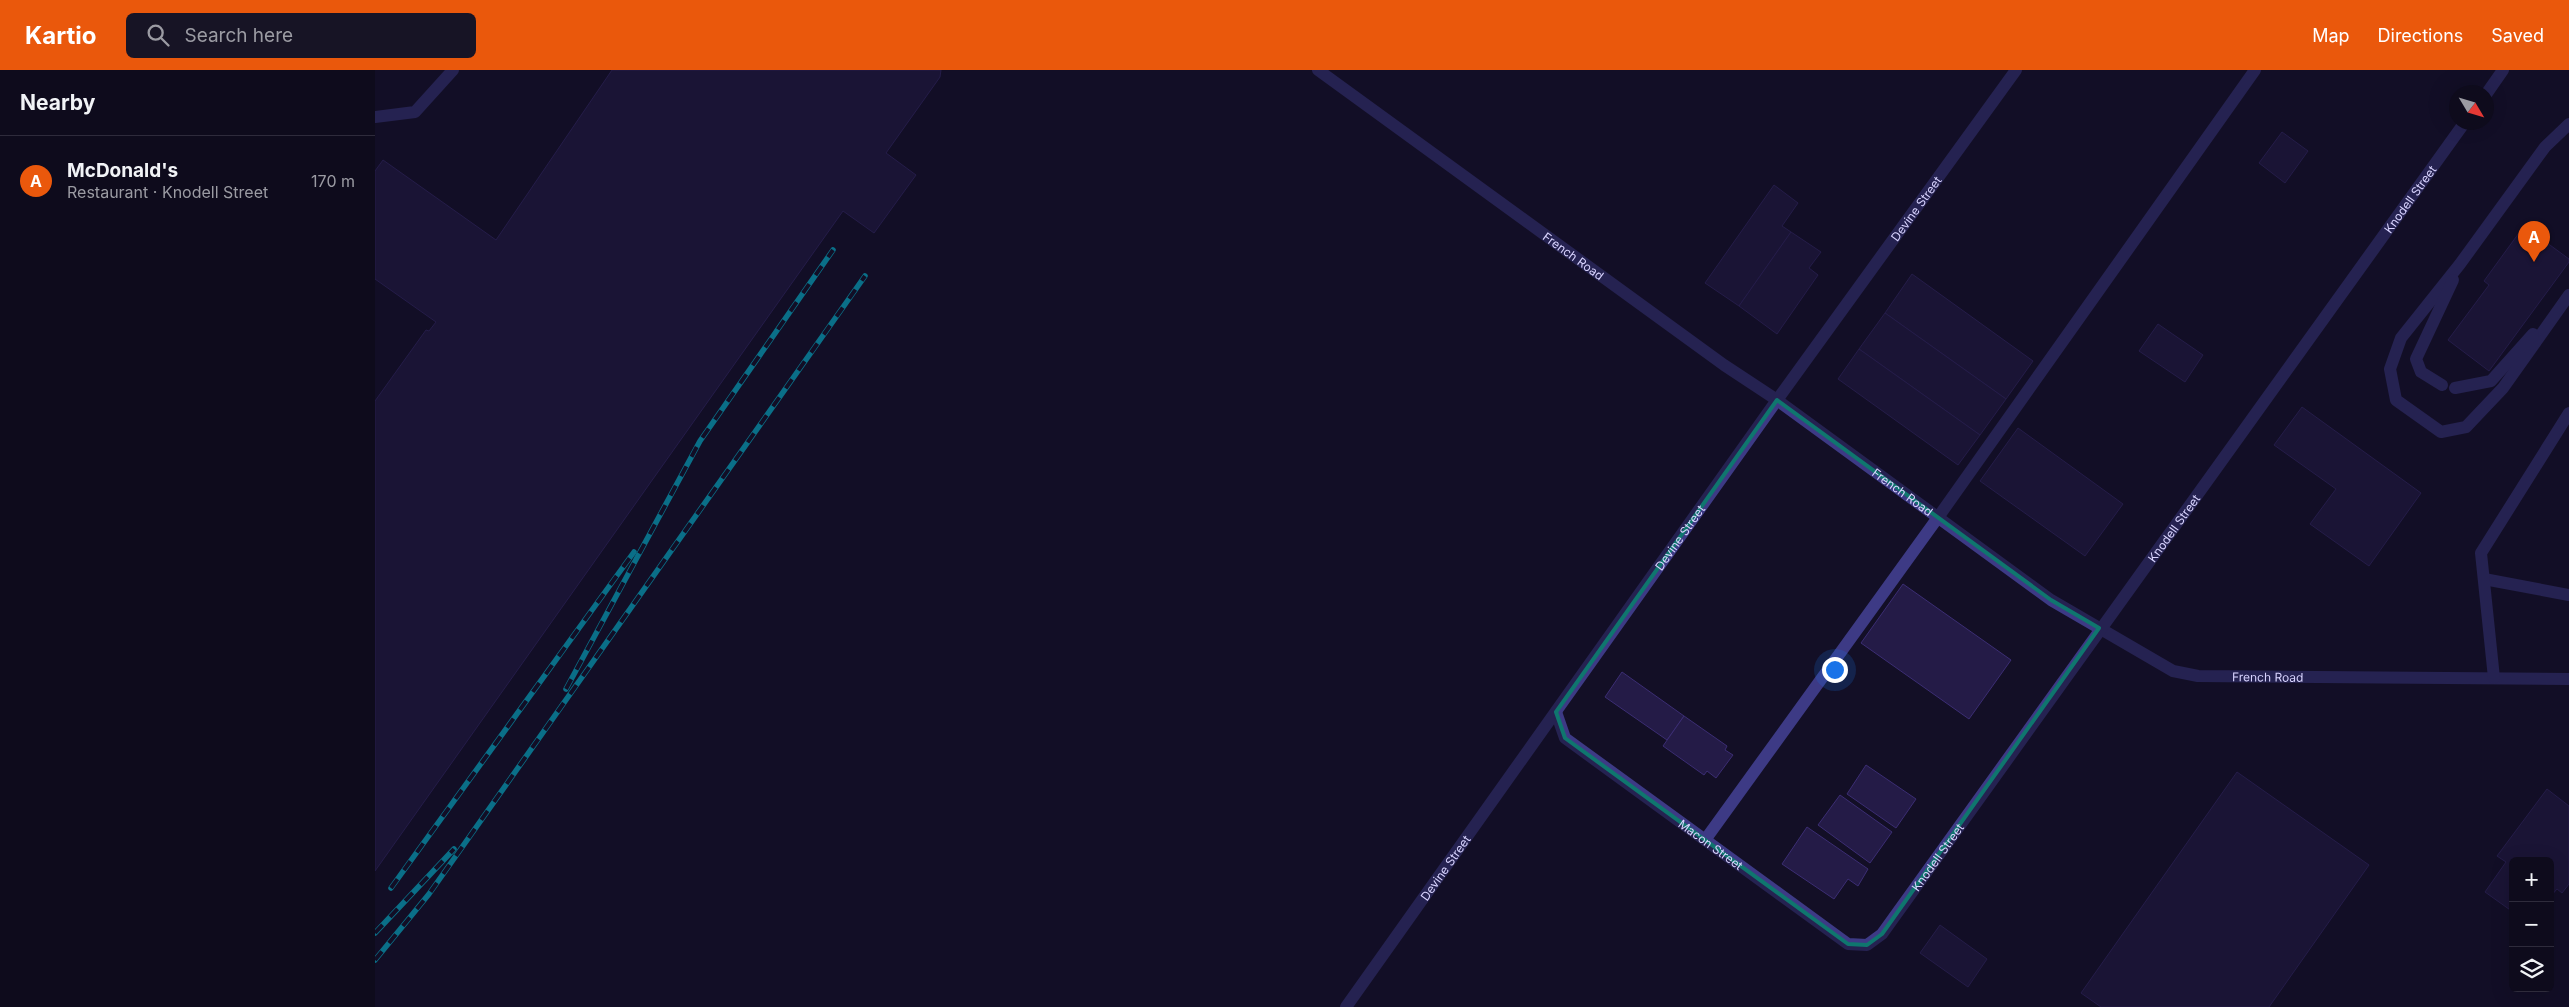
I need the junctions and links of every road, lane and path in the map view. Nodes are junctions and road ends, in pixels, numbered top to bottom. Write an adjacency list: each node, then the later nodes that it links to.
1 (453, 70): 7 (street)
2 (1318, 70): 13 (street, French Road)
3 (2016, 70): 13 (street, Devine Street)
4 (2255, 70): 15 (street)
5 (2503, 70): 6 (street)
6 (2493, 85)
7 (375, 117)
8 (2569, 124): 10 (street)
9 (2459, 130): 18 (street, Knodell Street)
10 (2460, 264): 12 (street); 12 (street)
11 (2569, 295): 12 (street)
12 (2561, 306)
13 (1777, 400): 15 (street, French Road); 21 (street, Devine Street)
14 (2569, 413): 16 (street)
15 (1939, 516): 18 (street, French Road); 22 (street)
16 (2484, 579): 17 (street); 19 (street)
17 (2569, 595)
18 (2099, 628): 19 (street, French Road); 23 (street, Knodell Street)
19 (2494, 678): 20 (street, French Road)
20 (2569, 679)
21 (1556, 712): 22 (street, Macon Street); 24 (street, Devine Street)
22 (1705, 840): 23 (street, Macon Street)
23 (1882, 934)
24 (1346, 1007)

